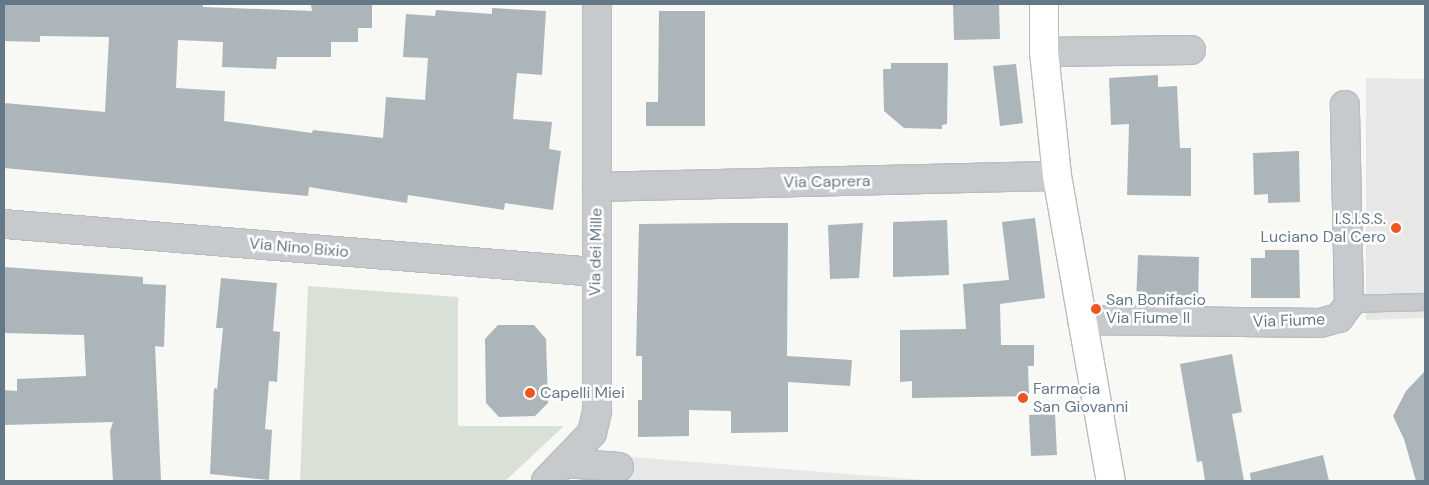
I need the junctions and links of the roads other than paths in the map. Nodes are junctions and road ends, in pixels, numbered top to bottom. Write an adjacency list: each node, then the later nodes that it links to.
1 (597, 4): 7 (street, Via dei Mille)
2 (1044, 4): 4 (main road)
3 (1191, 50): 4 (street)
4 (1044, 52): 6 (main road)
5 (1345, 105): 11 (street)
6 (1057, 176): 7 (street, Via Caprera); 12 (main road)
7 (597, 187): 9 (street, Via dei Mille)
8 (4, 224): 9 (street, Via Nino Bixio)
9 (595, 272): 14 (street, Via dei Mille)
10 (1425, 302): 11 (lane)
11 (1349, 304): 12 (street, Via Fiume)
12 (1082, 320): 15 (main road)
13 (619, 467): 14 (street)
14 (556, 472)
15 (1111, 481)

